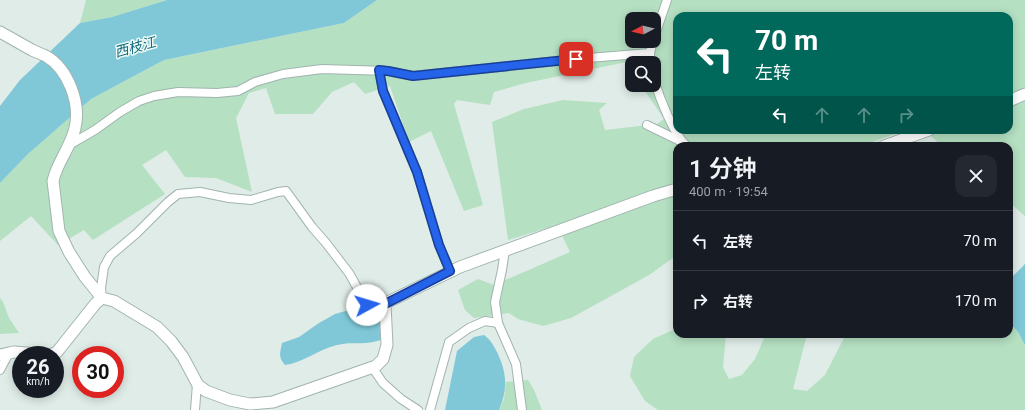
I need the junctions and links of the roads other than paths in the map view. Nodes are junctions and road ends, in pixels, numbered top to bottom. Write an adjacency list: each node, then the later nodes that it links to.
1 (667, 0): 2 (street)
2 (661, 18)
3 (0, 32): 15 (street)
4 (651, 48): 5 (street)
5 (650, 54): 6 (street)
6 (379, 70): 15 (street); 18 (street)
7 (658, 92): 11 (street)
8 (1025, 94): 9 (street)
9 (1013, 99)
10 (647, 125): 13 (street)
11 (673, 125)
12 (918, 134): 14 (street)
13 (681, 142)
14 (895, 142)
15 (70, 143): 19 (street)
16 (673, 190): 17 (street)
17 (505, 250): 18 (street); 21 (street)
18 (450, 271): 20 (street)
19 (102, 298): 20 (street); 22 (street); 25 (street)
20 (385, 304): 23 (street)
21 (498, 323): 28 (street); 29 (street)
22 (4, 354): 24 (street)
23 (372, 368): 25 (street); 27 (street)
24 (0, 370)
25 (197, 384): 26 (street)
26 (195, 410)
27 (418, 410)
28 (430, 410)
29 (522, 410)

